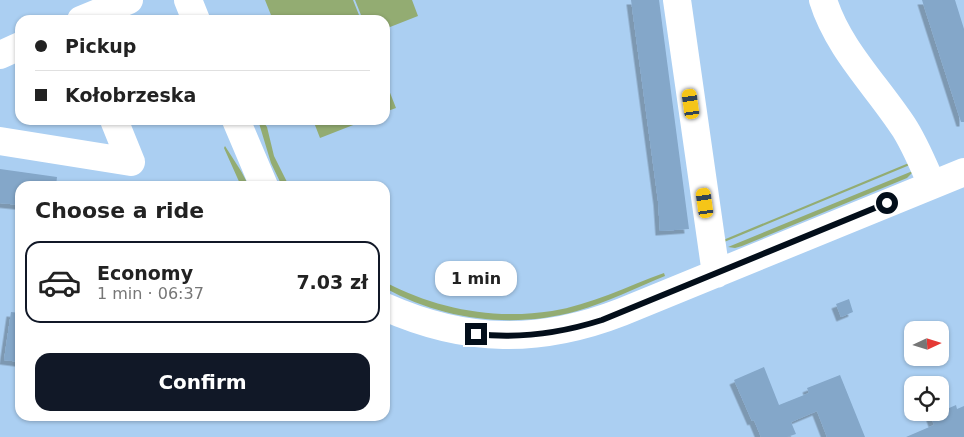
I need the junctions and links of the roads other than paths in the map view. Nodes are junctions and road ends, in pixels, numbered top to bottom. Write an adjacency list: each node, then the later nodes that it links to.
1 (129, 0): 5 (street)
2 (188, 0): 6 (street)
3 (677, 0): 13 (street)
4 (823, 0): 12 (street)
5 (93, 15)
6 (194, 15)
7 (116, 125): 9 (street)
8 (238, 125): 11 (street)
9 (0, 141)
10 (964, 172): 12 (street)
11 (262, 181)
12 (932, 184): 13 (street)
13 (716, 274): 14 (street)
14 (390, 309)

